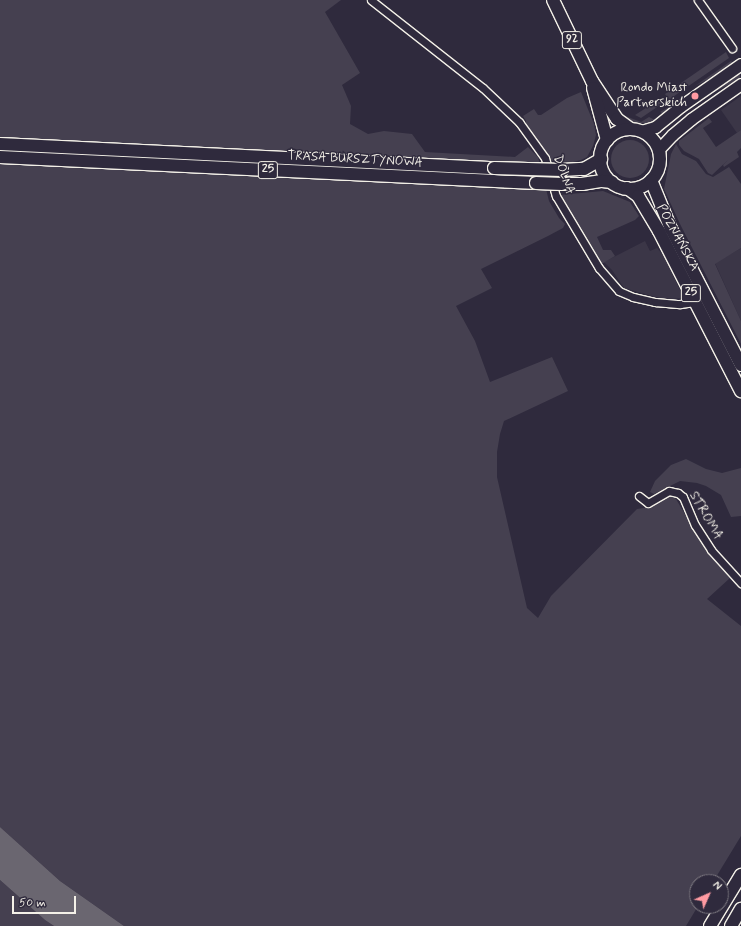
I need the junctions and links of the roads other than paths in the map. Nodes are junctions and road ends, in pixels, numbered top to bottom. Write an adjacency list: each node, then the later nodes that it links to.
1 (371, 0): 17 (street, DOLNA)
2 (553, 0): 6 (main road, 92)
3 (698, 0): 4 (street)
4 (732, 48)
5 (741, 64): 8 (main road)
6 (592, 81): 8 (main road, 92); 9 (main road, 92)
7 (741, 84): 11 (main road)
8 (636, 130): 9 (main road); 11 (main road)
9 (607, 140): 13 (main road)
10 (0, 144): 13 (main road, TRASA BURSZTYNOWA / 25, bridge)
11 (658, 150): 14 (main road)
12 (0, 157): 15 (main road, TRASA BURSZTYNOWA / 25, bridge)
13 (600, 159): 15 (main road)
14 (651, 180): 16 (main road); 18 (main road, POZNAŃSKA / 25)
15 (612, 182): 16 (main road, 25)
16 (627, 188): 17 (main road, POZNAŃSKA / 25)
17 (696, 302): 19 (main road, POZNAŃSKA / 25)
18 (741, 365)
19 (741, 391)
20 (639, 496): 21 (street, STROMA)
21 (741, 583)
22 (741, 875): 23 (main road)
23 (729, 894)
24 (729, 903): 25 (main road)
25 (741, 910): 28 (main road)
26 (717, 914): 27 (main road)
27 (710, 926)
28 (731, 926)

